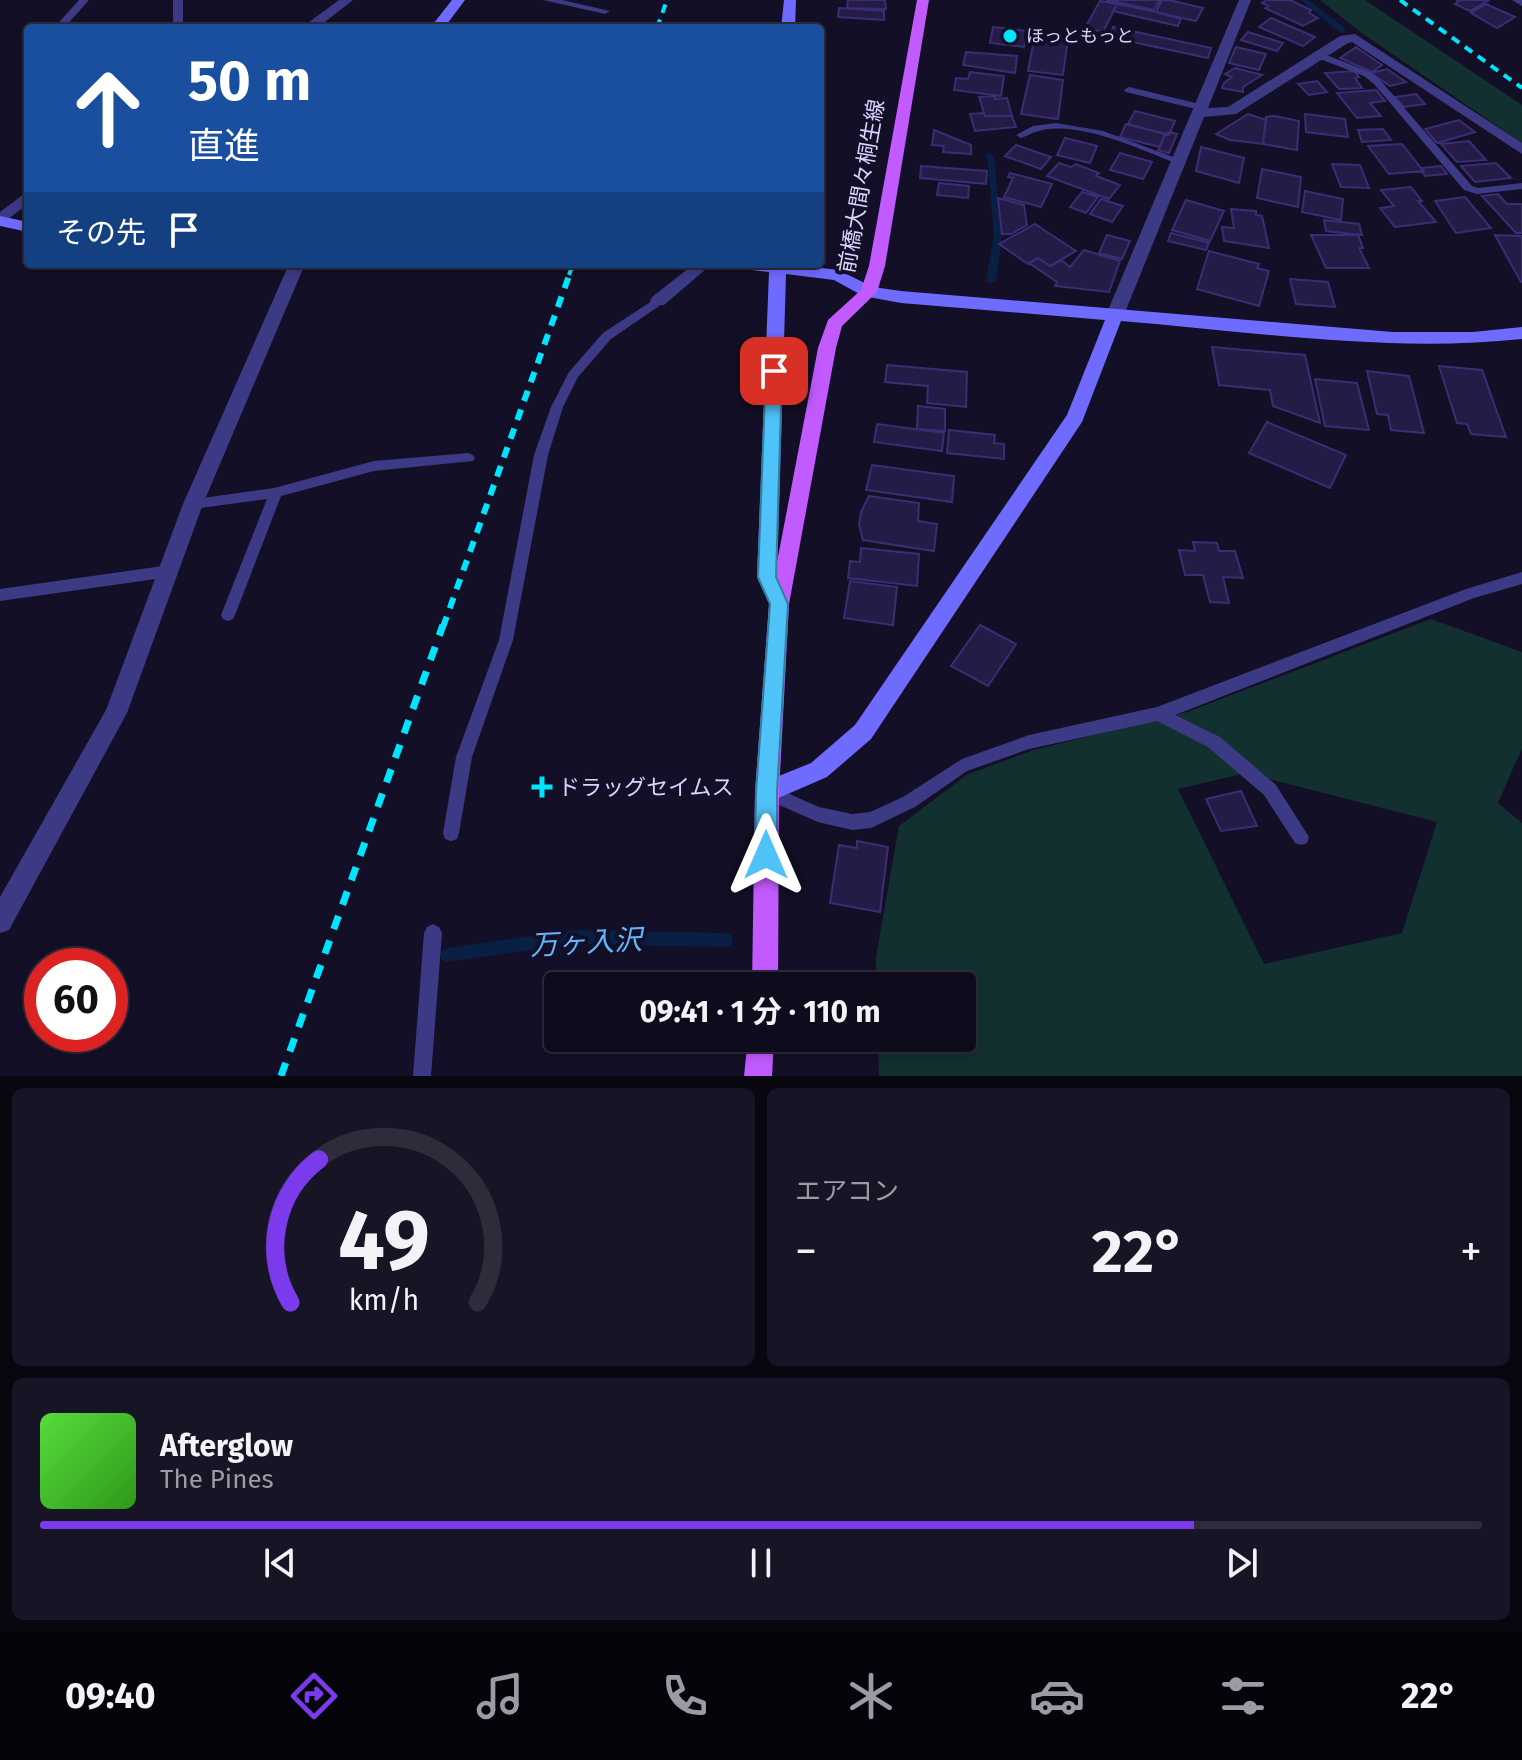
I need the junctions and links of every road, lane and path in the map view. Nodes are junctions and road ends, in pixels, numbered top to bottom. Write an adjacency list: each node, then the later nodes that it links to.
1 (84, 0): 10 (lane)
2 (178, 0): 11 (lane)
3 (347, 0): 12 (street)
4 (459, 0): 13 (street)
5 (548, 0): 9 (lane)
6 (790, 0): 14 (street)
7 (923, 0): 29 (main road, 前橋大間々桐生線)
8 (1245, 0): 17 (street)
9 (605, 11)
10 (63, 24)
11 (178, 24)
12 (314, 24)
13 (440, 24)
14 (788, 24)
15 (1318, 55): 17 (street); 19 (street); 21 (lane)
16 (1129, 90): 17 (lane)
17 (1199, 110): 20 (street)
18 (1021, 135): 20 (lane)
19 (1522, 150)
20 (1179, 161): 31 (street)
21 (1522, 186)
22 (24, 199): 23 (street)
23 (0, 220): 24 (street)
24 (24, 226)
25 (295, 268): 35 (street)
26 (699, 268): 30 (street)
27 (778, 268): 39 (street)
28 (791, 268): 29 (street)
29 (869, 292): 31 (street); 39 (main road, 前橋大間々桐生線)
30 (658, 301): 43 (lane)
31 (1115, 315): 32 (street); 42 (street)
32 (1522, 333)
33 (468, 458): 34 (lane)
34 (274, 493): 35 (lane); 40 (lane)
35 (193, 504): 36 (street)
36 (170, 571): 38 (lane); 45 (street)
37 (1520, 579): 41 (lane)
38 (0, 595)
39 (779, 604): 42 (main road, 前橋大間々桐生線)
40 (228, 615)
41 (1158, 714): 42 (lane); 44 (lane)
42 (767, 792): 47 (main road, 前橋大間々桐生線)
43 (451, 833)
44 (1301, 837)
45 (0, 921)
46 (433, 933): 49 (lane)
47 (765, 972)
48 (760, 1052): 50 (main road)
49 (422, 1076)
50 (758, 1076)

